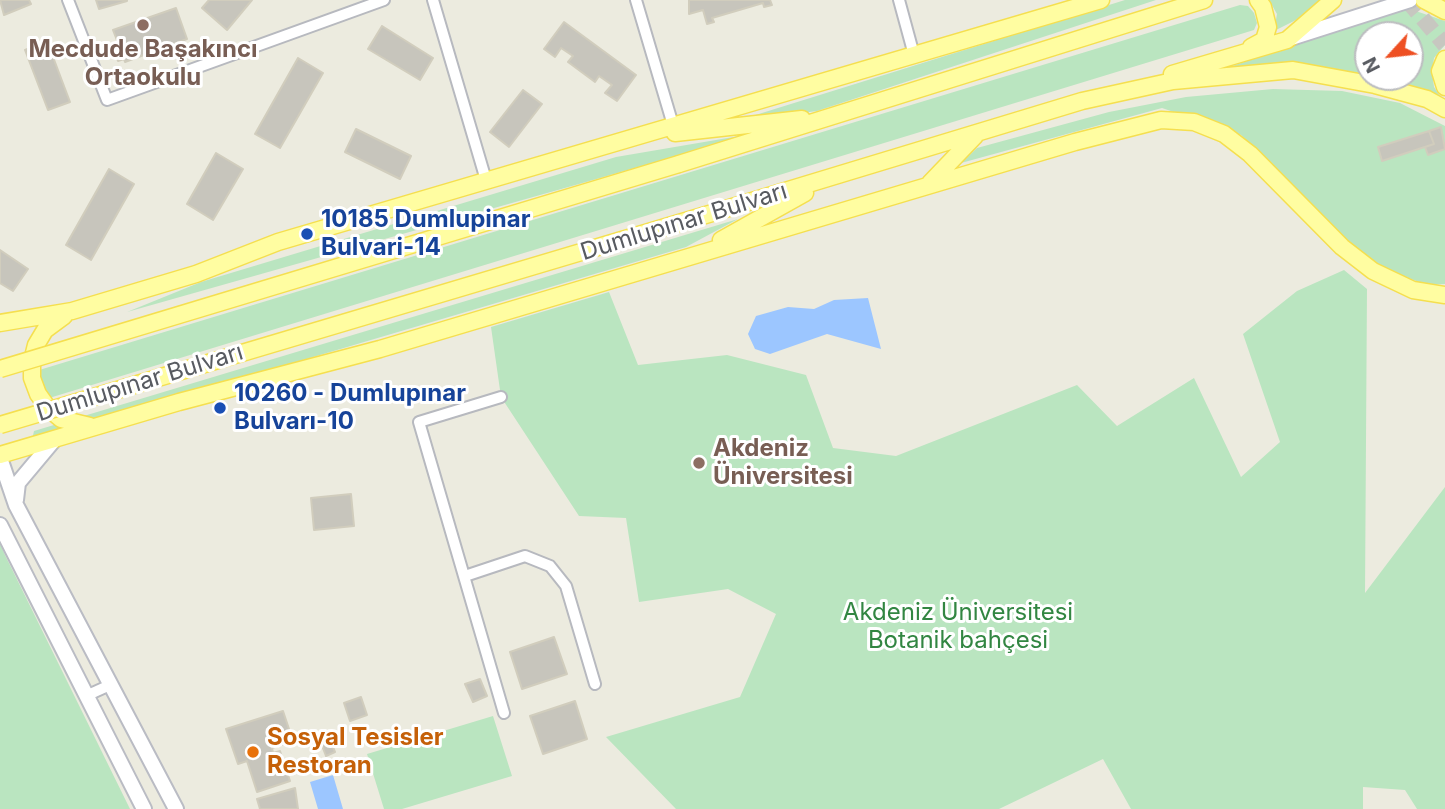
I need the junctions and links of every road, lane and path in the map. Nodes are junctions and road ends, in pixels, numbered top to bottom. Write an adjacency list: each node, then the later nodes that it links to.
1 (68, 0): 2 (street)
2 (384, 0)
3 (433, 0): 27 (street)
4 (636, 0): 23 (street)
5 (899, 0): 16 (street)
6 (1101, 0): 16 (main road)
7 (1187, 0): 14 (main road)
8 (1203, 0): 14 (main road)
9 (1258, 0): 17 (main road)
10 (1332, 0): 15 (main road)
11 (1410, 0): 15 (street)
12 (1424, 0): 13 (main road)
13 (1445, 11)
14 (1155, 15): 22 (main road)
15 (1287, 40): 17 (main road)
16 (914, 54): 23 (main road)
17 (1240, 54): 20 (main road)
18 (1445, 60): 19 (main road)
19 (1445, 87)
20 (1082, 101): 21 (main road, Dumlupınar Bulvarı); 24 (main road, Dumlupınar Bulvarı)
21 (1445, 109)
22 (841, 114): 25 (main road); 33 (main road, bridge)
23 (673, 125): 25 (main road)
24 (976, 135): 26 (main road, Dumlupınar Bulvarı); 28 (main road)
25 (631, 138): 27 (main road)
26 (833, 177): 29 (main road); 35 (main road, Dumlupınar Bulvarı, bridge)
27 (486, 180): 31 (main road)
28 (929, 185): 29 (main road); 30 (main road)
29 (695, 255): 36 (main road)
30 (1445, 295)
31 (72, 312): 32 (main road); 36 (main road)
32 (0, 323)
33 (0, 369)
34 (501, 397): 41 (street)
35 (0, 425)
36 (94, 426): 37 (main road)
37 (59, 436): 38 (main road); 39 (street)
38 (0, 456): 39 (street)
39 (16, 505): 43 (street)
40 (0, 525): 44 (street)
41 (465, 576): 42 (street); 45 (street)
42 (595, 684)
43 (110, 685): 44 (street); 47 (street)
44 (88, 695): 46 (street)
45 (504, 713)
46 (144, 809)
47 (176, 809)

